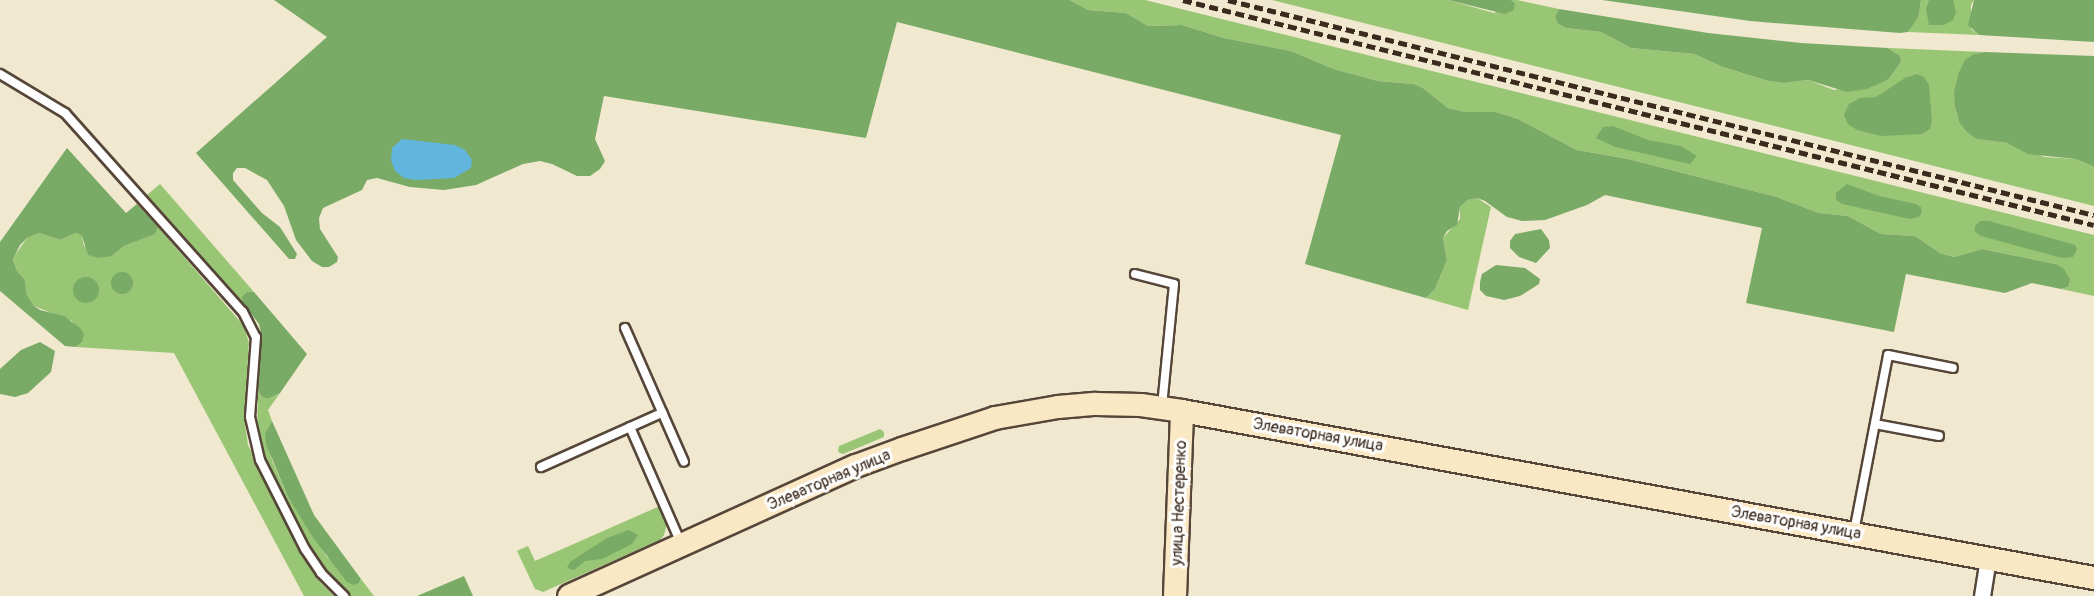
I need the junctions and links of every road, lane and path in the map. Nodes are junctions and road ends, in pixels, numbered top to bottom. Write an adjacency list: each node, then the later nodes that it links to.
1 (0, 74): 16 (lane)
2 (1135, 274): 5 (lane)
3 (625, 328): 6 (lane)
4 (1953, 368): 7 (lane)
5 (1172, 409): 12 (street, Элеваторная улица); 13 (street, Элеваторная улица); 18 (street, улица Нестеренко)
6 (662, 413): 8 (lane); 10 (lane)
7 (1875, 424): 9 (lane); 12 (lane)
8 (630, 427): 11 (lane); 13 (lane)
9 (1939, 436)
10 (684, 462)
11 (541, 467)
12 (1853, 534): 14 (street, Элеваторная улица)
13 (682, 545): 17 (street, Элеваторная улица)
14 (1988, 558): 15 (street, Элеваторная улица); 19 (street)
15 (2094, 578)
16 (344, 596)
17 (568, 596)
18 (1175, 596)
19 (1982, 596)

